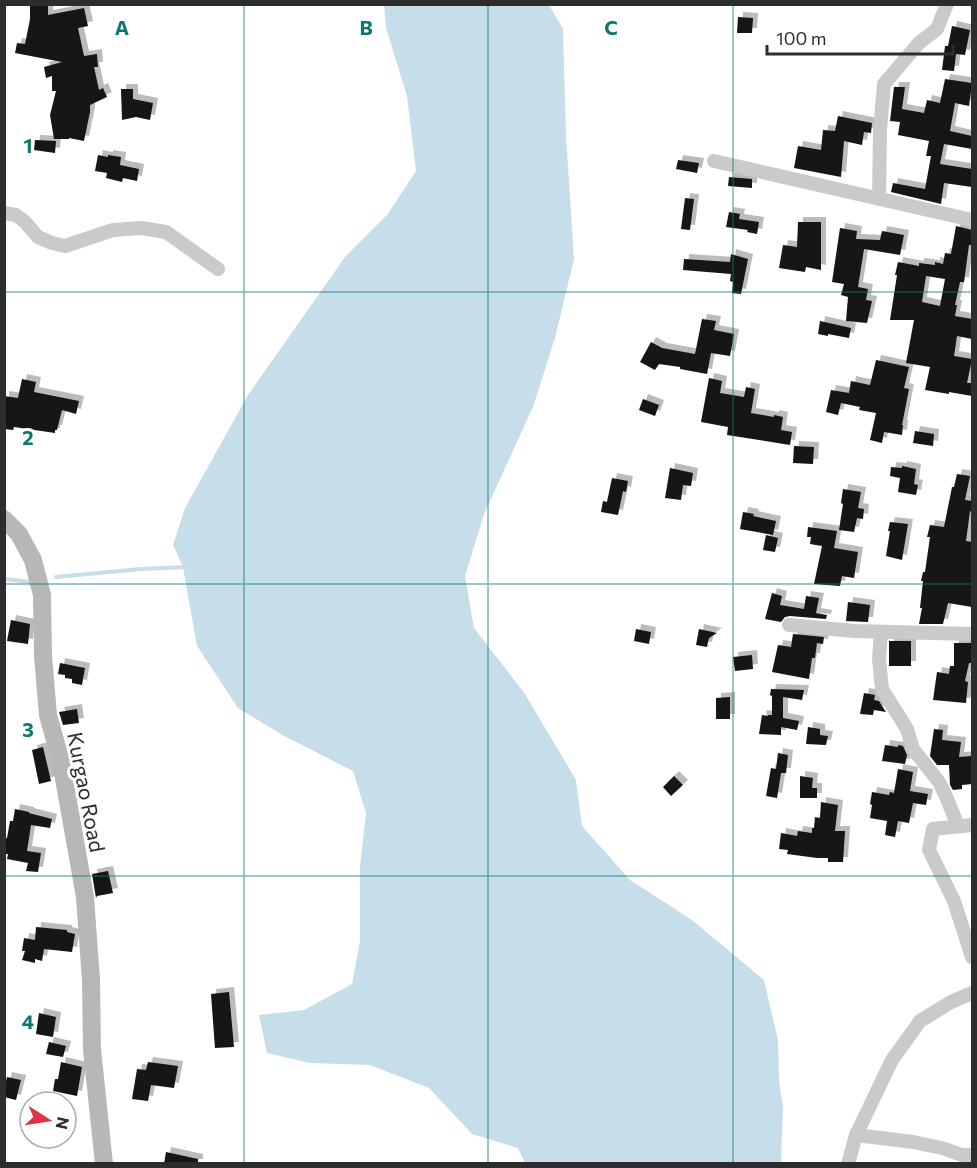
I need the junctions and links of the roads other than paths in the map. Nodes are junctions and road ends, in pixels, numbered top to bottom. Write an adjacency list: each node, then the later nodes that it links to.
1 (948, 4): 3 (street)
2 (714, 161): 3 (street)
3 (879, 199): 5 (street)
4 (4, 213): 6 (street)
5 (972, 220)
6 (218, 269)
7 (4, 519): 17 (street, Kurgao Road)
8 (789, 625): 9 (street)
9 (880, 632): 10 (street); 12 (street)
10 (972, 634)
11 (972, 825): 12 (street)
12 (958, 826): 13 (street)
13 (972, 957)
14 (972, 993): 15 (street)
15 (856, 1135): 16 (street); 18 (street)
16 (972, 1155)
17 (104, 1164)
18 (848, 1164)

